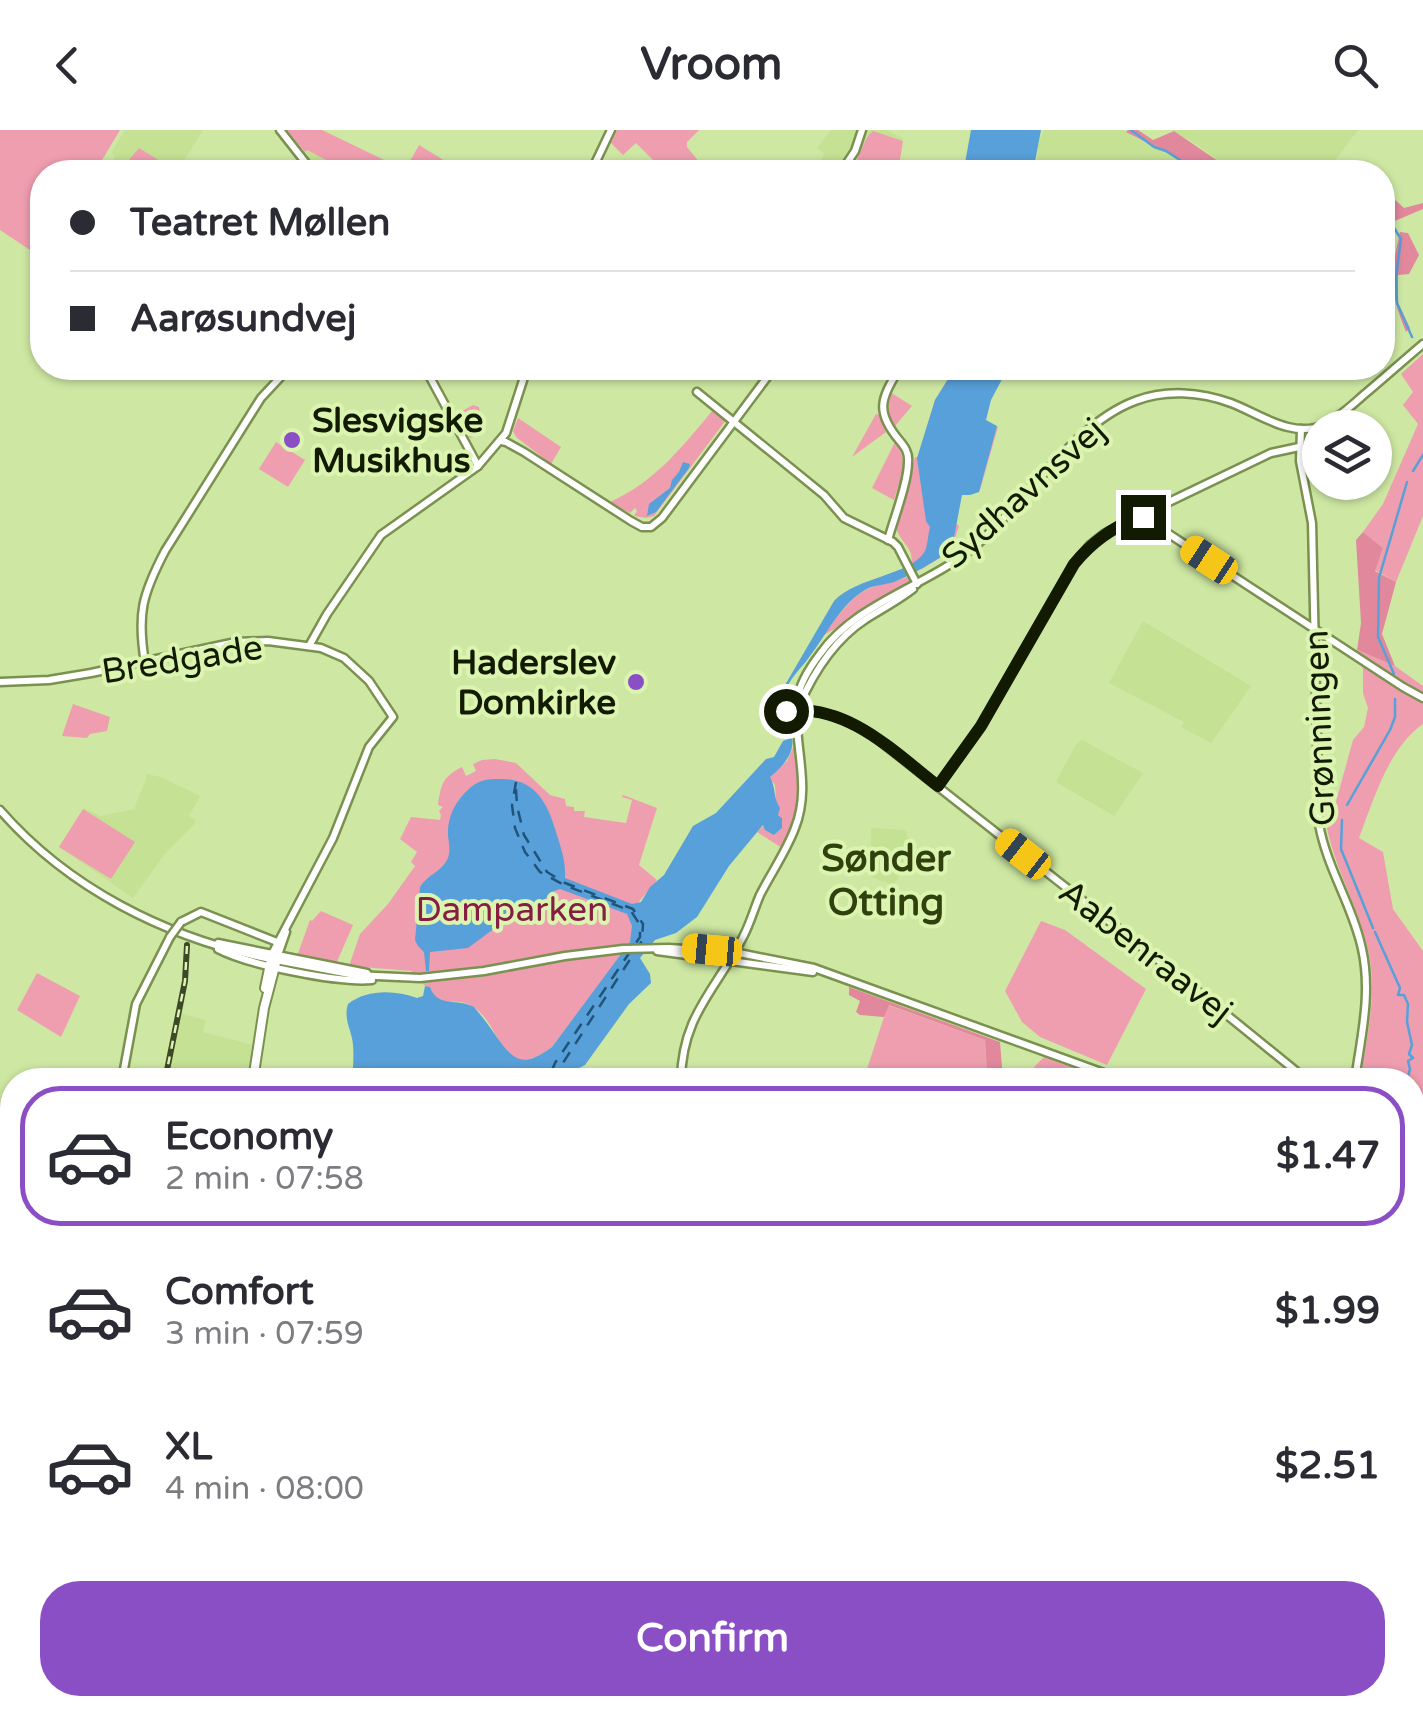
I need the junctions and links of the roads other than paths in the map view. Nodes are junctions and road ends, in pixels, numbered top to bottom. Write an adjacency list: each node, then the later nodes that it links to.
1 (280, 130): 4 (street)
2 (610, 130): 5 (street)
3 (862, 130): 6 (street)
4 (304, 160)
5 (596, 160)
6 (849, 160)
7 (1423, 344): 8 (street)
8 (1395, 368)
9 (278, 380): 26 (street)
10 (431, 380): 20 (street)
11 (524, 380): 18 (street)
12 (765, 380): 16 (street)
13 (892, 380): 22 (street)
14 (1381, 380): 17 (street)
15 (697, 392): 16 (street)
16 (734, 422): 18 (street); 22 (street)
17 (1301, 430): 19 (street, Grønningen); 23 (street, Sydhavnsvej)
18 (501, 441): 20 (street)
19 (1299, 447): 21 (street); 24 (street, Grønningen)
20 (478, 466): 25 (street)
21 (1143, 517): 24 (street); 31 (street)
22 (888, 540): 23 (street)
23 (916, 581): 29 (street, Sydhavnsvej)
24 (1316, 630): 28 (street); 49 (street, Grønningen)
25 (309, 646): 26 (street, Bredgade); 33 (street, Bredgade)
26 (145, 663): 27 (street, Bredgade)
27 (0, 682)
28 (1423, 698)
29 (798, 710): 30 (street, Aabenraavej); 31 (street, Aabenraavej); 37 (street)
30 (786, 711)
31 (938, 786): 48 (street, Aabenraavej)
32 (0, 810): 40 (street)
33 (296, 908): 34 (street); 40 (street)
34 (286, 926): 35 (street); 40 (street)
35 (277, 942): 40 (street); 44 (street, bridge)
36 (652, 949): 37 (street); 38 (street); 40 (street)
37 (734, 952): 38 (street); 39 (street); 41 (street)
38 (687, 956): 41 (street)
39 (774, 958): 41 (street); 42 (street)
40 (274, 960): 43 (main road); 43 (main road)
41 (729, 960): 42 (street); 46 (street)
42 (829, 974): 47 (street)
43 (264, 1008): 45 (main road)
44 (124, 1068)
45 (255, 1068)
46 (682, 1068)
47 (1090, 1068)
48 (1292, 1068)
49 (1357, 1068)

